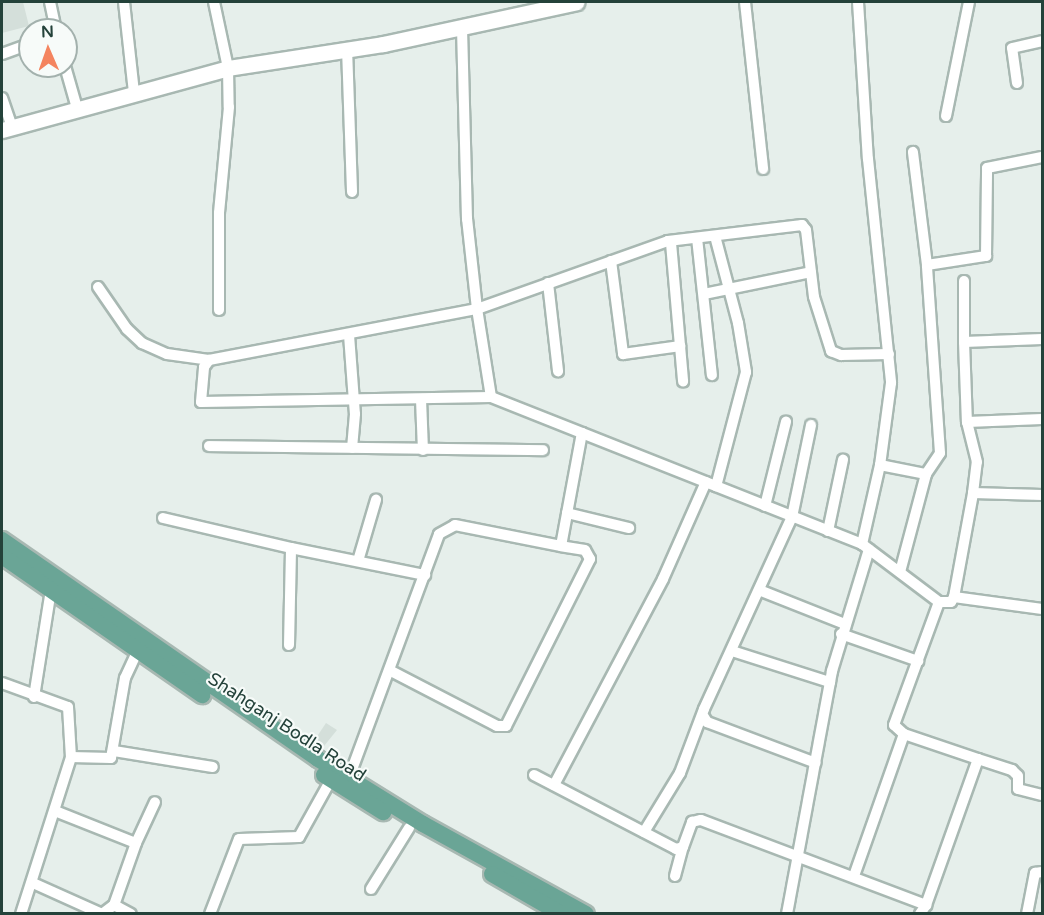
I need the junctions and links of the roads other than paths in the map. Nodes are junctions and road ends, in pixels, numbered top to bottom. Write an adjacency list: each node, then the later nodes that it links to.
1 (50, 2): 8 (street)
2 (124, 2): 17 (street)
3 (214, 2): 14 (street)
4 (577, 2): 9 (main road)
5 (746, 2): 24 (street)
6 (858, 2): 43 (street)
7 (969, 2): 20 (street)
8 (53, 18)
9 (462, 27): 12 (main road); 37 (street)
10 (1042, 41): 16 (street)
11 (18, 48): 13 (street)
12 (347, 48): 14 (main road); 25 (street)
13 (2, 54)
14 (228, 68): 17 (main road); 38 (street)
15 (68, 78): 19 (street)
16 (1017, 83)
17 (134, 93): 19 (main road)
18 (2, 98): 21 (street)
19 (77, 108): 21 (main road)
20 (946, 116)
21 (7, 128)
22 (913, 152): 30 (street)
23 (1042, 157): 30 (street)
24 (763, 169)
25 (352, 192)
26 (715, 236): 27 (street); 31 (street); 35 (street)
27 (697, 238): 28 (street); 36 (street)
28 (668, 241): 29 (street); 42 (street)
29 (611, 261): 33 (street); 42 (street)
30 (927, 265): 62 (street)
31 (811, 272): 35 (street); 43 (street)
32 (964, 281): 41 (street)
33 (548, 283): 37 (street); 45 (street)
34 (98, 287): 44 (street)
35 (727, 290): 36 (street); 63 (street)
36 (704, 294): 46 (street)
37 (477, 309): 39 (street); 48 (street)
38 (219, 310)
39 (349, 335): 44 (street); 50 (street)
40 (1042, 339): 41 (street)
41 (964, 342): 53 (street)
42 (680, 346): 47 (street)
43 (889, 354): 61 (street)
44 (209, 360): 50 (street)
45 (558, 371)
46 (712, 375)
47 (683, 381)
48 (491, 397): 49 (street); 55 (street)
49 (421, 399): 50 (street); 58 (street)
50 (354, 400): 57 (street)
51 (1042, 419): 53 (street)
52 (786, 422): 67 (street)
53 (967, 422): 64 (street)
54 (811, 425): 69 (street)
55 (582, 433): 63 (street); 68 (street)
56 (209, 446): 57 (street)
57 (352, 448): 58 (street)
58 (423, 450): 59 (street)
59 (543, 450)
60 (843, 460): 72 (street)
61 (880, 465): 62 (street); 75 (street)
62 (926, 474): 79 (street)
63 (711, 484): 67 (street); 104 (street)
64 (973, 493): 65 (street); 83 (street)
65 (1042, 495)
66 (376, 500): 78 (street)
67 (765, 506): 69 (street)
68 (567, 513): 71 (street); 74 (street)
69 (792, 517): 72 (street); 82 (street)
70 (163, 518): 76 (street)
71 (629, 528)
72 (828, 531): 75 (street)
73 (2, 540): 103 (main road)
74 (561, 546): 80 (street); 91 (street)
75 (865, 547): 79 (street); 86 (street)
76 (291, 548): 78 (street); 87 (street)
77 (2, 556): 81 (main road, Shahganj Bodla Road)
78 (358, 561): 80 (street)
79 (900, 572): 84 (street)
80 (425, 574): 91 (street)
81 (51, 590): 89 (main road, Shahganj Bodla Road); 94 (street)
82 (759, 590): 86 (street); 88 (street)
83 (954, 597): 84 (street); 85 (street)
84 (939, 602): 90 (street)
85 (1042, 609)
86 (843, 629): 90 (street); 92 (street)
87 (289, 645)
88 (732, 651): 92 (street); 95 (street)
89 (137, 652): 97 (street); 103 (main road, Shahganj Bodla Road)
90 (918, 661): 96 (street)
91 (391, 670): 103 (street)
92 (830, 682): 100 (street)
93 (2, 683): 94 (street)
94 (34, 697): 98 (street)
95 (704, 717): 100 (street); 109 (street)
96 (904, 734): 99 (street); 116 (street)
97 (114, 751): 98 (street); 101 (street)
98 (71, 757): 107 (street)
99 (978, 759): 105 (street); 120 (street)
100 (816, 763): 113 (street)
101 (213, 767)
102 (534, 776): 104 (street)
103 (340, 779): 108 (main road, Shahganj Bodla Road); 110 (main road); 124 (street)
104 (554, 785): 109 (street)
105 (1042, 795)
106 (155, 802): 111 (street)
107 (55, 811): 111 (street); 117 (street)
108 (409, 828): 110 (main road, Shahganj Bodla Road); 118 (street)
109 (645, 832): 112 (street)
110 (434, 836): 125 (main road, Shahganj Bodla Road); 126 (main road)
111 (136, 843): 119 (street)
112 (682, 848): 113 (street); 115 (street)
113 (798, 856): 116 (street); 127 (street)
114 (1042, 872): 128 (street)
115 (675, 876)
116 (854, 876): 120 (street)
117 (33, 883): 121 (street); 122 (street)
118 (371, 889)
119 (114, 905): 122 (street); 123 (street)
120 (923, 909)
121 (21, 914)
122 (102, 914)
123 (131, 914)
124 (210, 914)
125 (561, 914)
126 (586, 914)
127 (787, 914)
128 (1027, 914)

